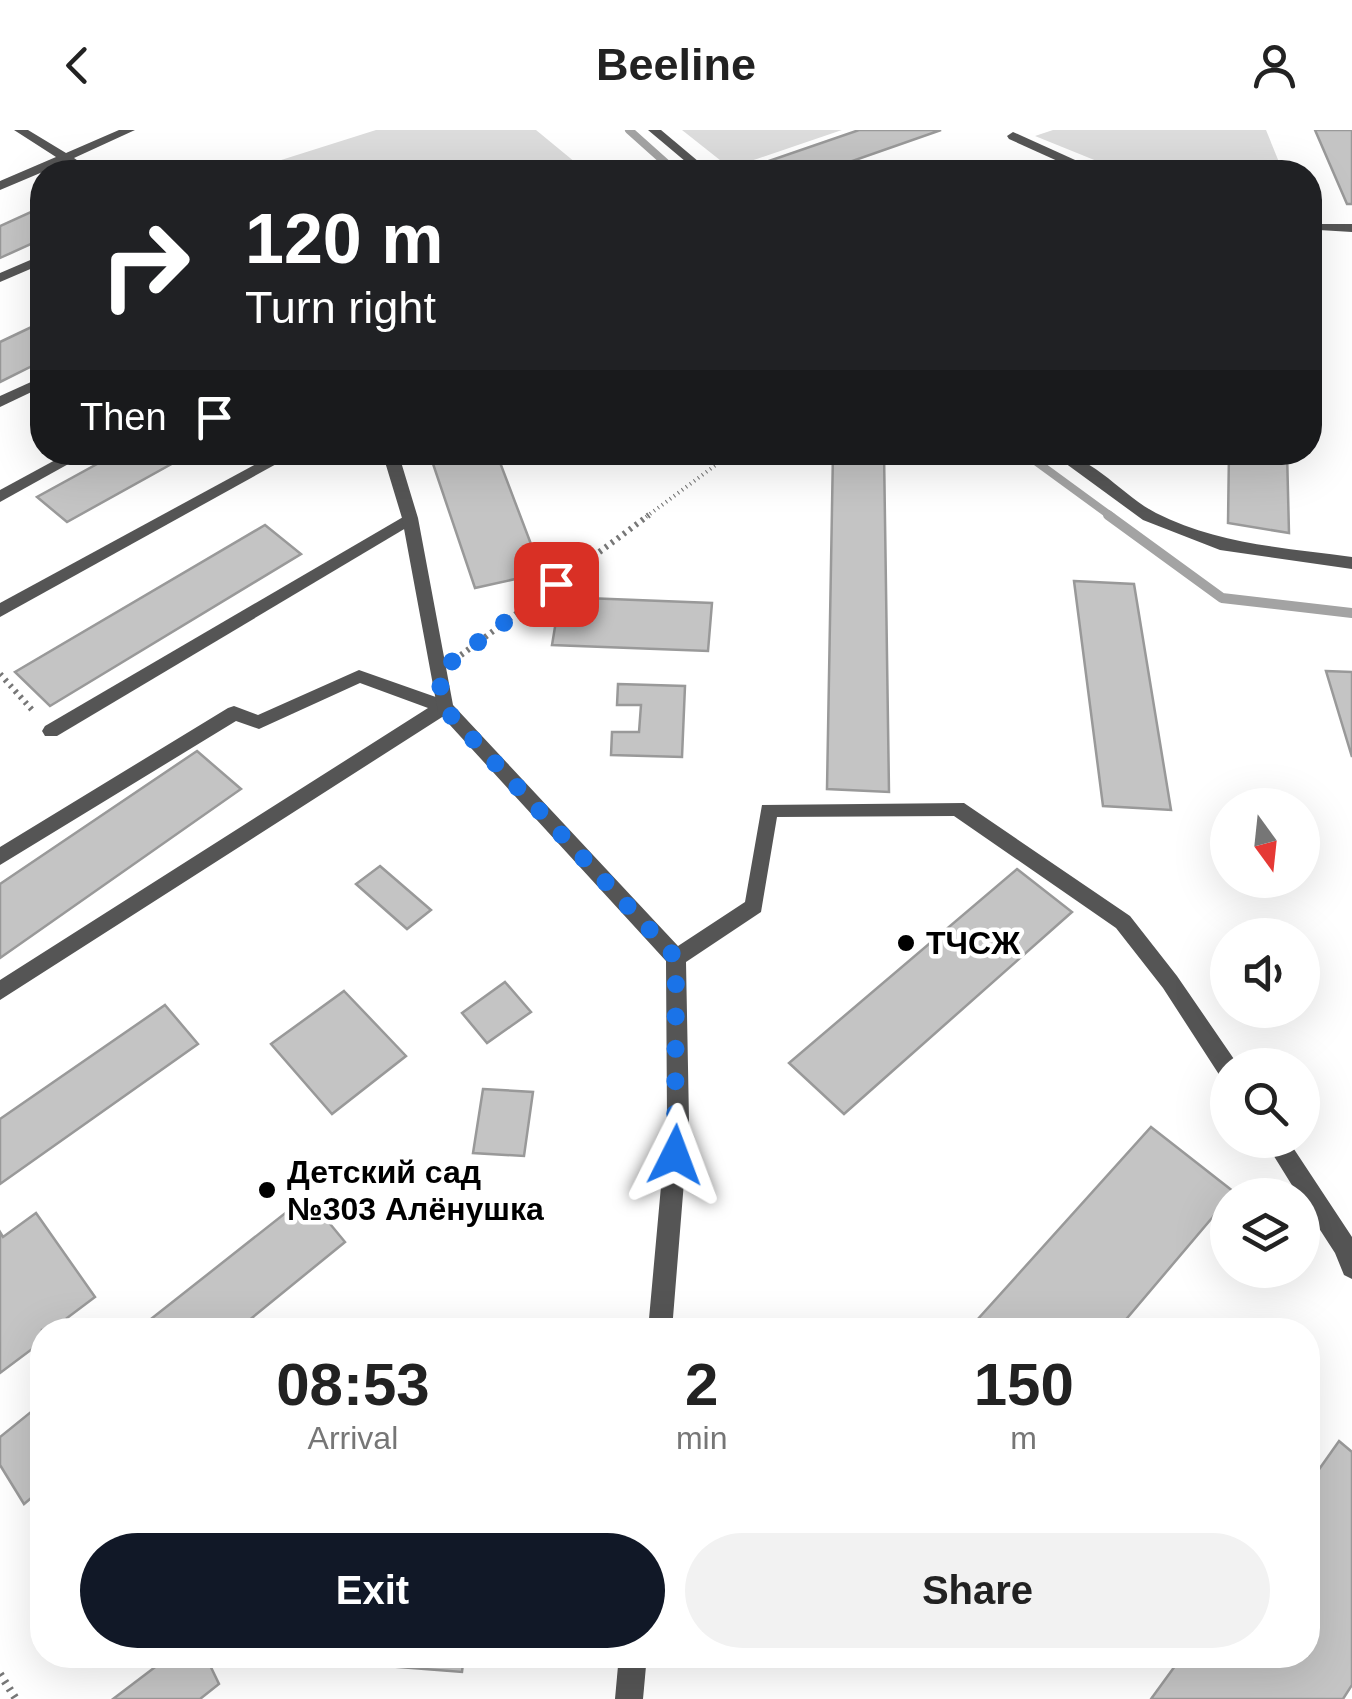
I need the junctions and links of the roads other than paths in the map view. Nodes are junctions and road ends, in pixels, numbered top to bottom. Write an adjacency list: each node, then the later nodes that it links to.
1 (20, 130): 5 (street)
2 (129, 130): 5 (street)
3 (654, 130): 8 (street)
4 (1013, 136): 9 (street)
5 (65, 158): 6 (street); 7 (street)
6 (60, 160)
7 (68, 160)
8 (690, 160)
9 (1065, 160)
10 (30, 173): 11 (street)
11 (0, 186)
12 (1324, 227): 13 (street)
13 (1352, 228)
14 (30, 264): 15 (street)
15 (0, 278)
16 (30, 387): 17 (street)
17 (0, 402)
18 (58, 465): 22 (street)
19 (267, 465): 25 (street)
20 (394, 465): 23 (street)
21 (1076, 465): 24 (street)
22 (0, 496)
23 (410, 518): 26 (street); 27 (street)
24 (1352, 563)
25 (0, 611)
26 (444, 708): 28 (street); 29 (street); 30 (street)
27 (51, 731)
28 (0, 858)
29 (676, 958): 31 (street); 34 (street)
30 (0, 991)
31 (1215, 1048)
32 (1287, 1158): 33 (street)
33 (1352, 1267)
34 (661, 1318)
35 (632, 1668): 36 (street)
36 (629, 1699)

